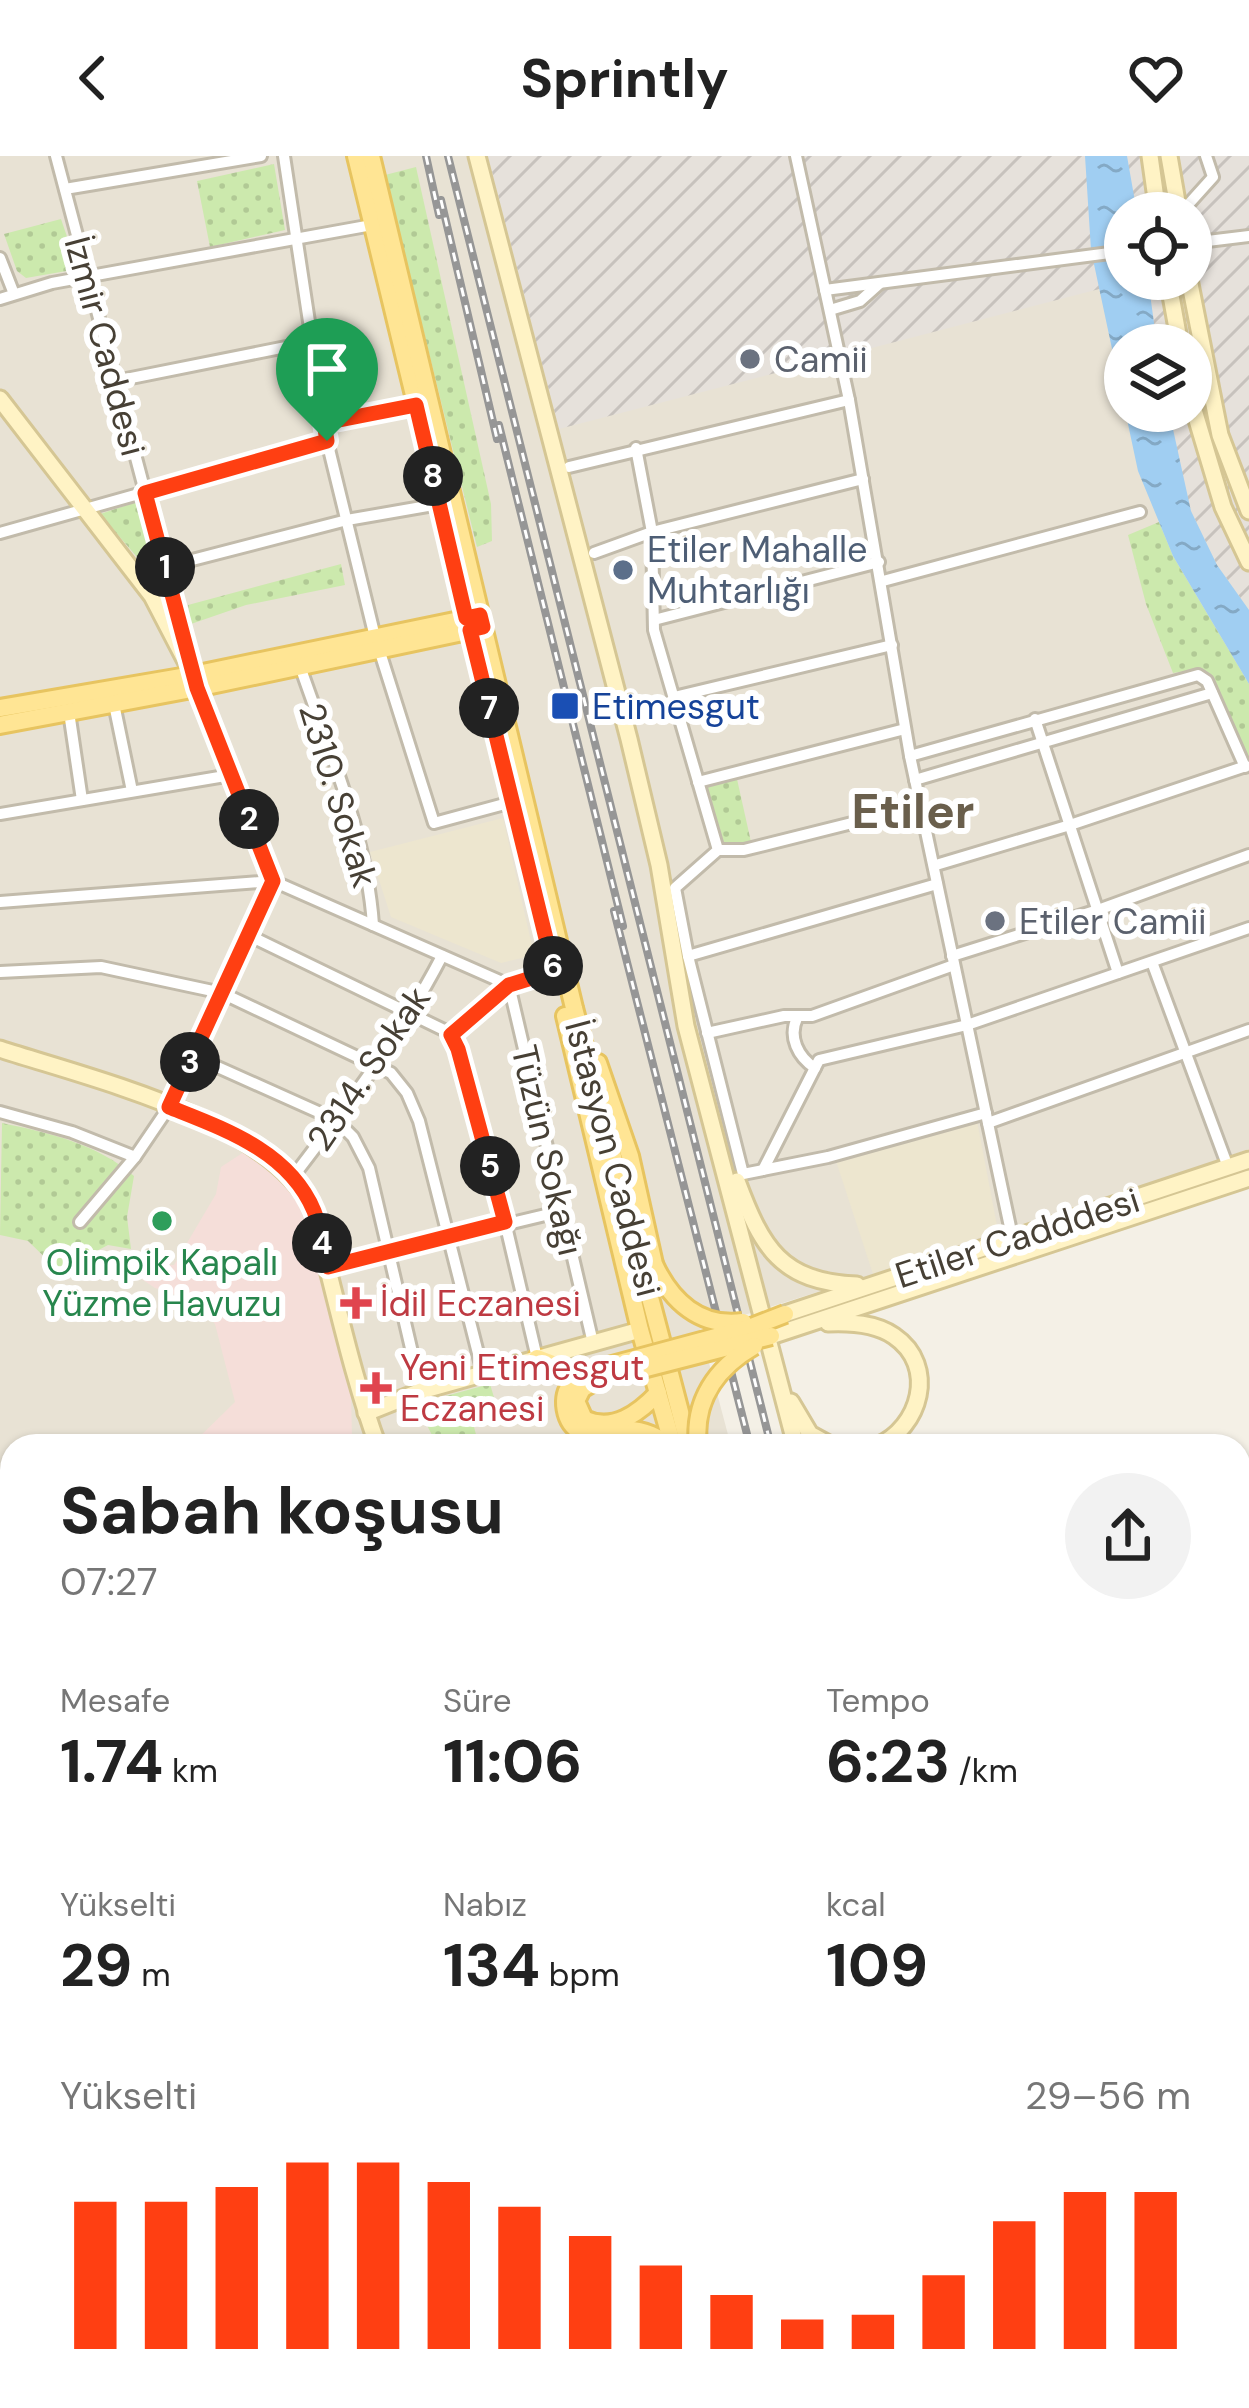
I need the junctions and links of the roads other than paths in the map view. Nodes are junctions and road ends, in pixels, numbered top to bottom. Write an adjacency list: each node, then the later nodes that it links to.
1 (56, 156): 14 (street, İzmir Caddesi)
2 (172, 156): 13 (street)
3 (260, 156): 12 (street)
4 (284, 156): 20 (street)
5 (356, 156): 18 (main road, İstasyon Caddesi)
6 (371, 156): 56 (main road, İstasyon Caddesi)
7 (477, 156): 117 (main road)
8 (796, 156): 26 (street)
9 (1150, 156): 15 (main road)
10 (1168, 156): 16 (main road)
11 (1206, 156): 17 (street)
12 (230, 159): 13 (street)
13 (176, 170): 14 (street)
14 (65, 189): 24 (street, İzmir Caddesi)
15 (1155, 192)
16 (1177, 192)
17 (1200, 192)
18 (372, 225): 20 (street); 35 (main road, İstasyon Caddesi)
19 (1249, 236): 21 (street)
20 (296, 239): 24 (street); 31 (street)
21 (1212, 239)
22 (1104, 254): 25 (street)
23 (0, 258): 27 (street)
24 (88, 277): 27 (street); 32 (street, İzmir Caddesi)
25 (880, 283): 26 (street); 30 (street)
26 (826, 290): 30 (street)
27 (14, 294): 28 (street)
28 (0, 299)
29 (1193, 300): 45 (main road)
30 (830, 310): 34 (street)
31 (311, 343): 32 (street); 36 (street)
32 (116, 381): 42 (street, İzmir Caddesi)
33 (0, 399): 44 (main road)
34 (848, 400): 39 (street); 41 (street)
35 (416, 405): 36 (street); 43 (main road, İstasyon Caddesi)
36 (324, 423): 38 (street)
37 (1200, 432): 52 (main road)
38 (327, 441): 42 (street); 47 (street)
39 (636, 448): 40 (street); 49 (street)
40 (569, 467)
41 (863, 479): 49 (street); 51 (street)
42 (145, 493): 44 (street); 53 (street, İzmir Caddesi)
43 (439, 503): 47 (street); 56 (main road, İstasyon Caddesi)
44 (84, 510): 48 (street); 60 (main road)
45 (1249, 511)
46 (1140, 512): 54 (street)
47 (347, 520): 53 (street); 57 (street)
48 (0, 532)
49 (652, 532): 50 (street); 55 (street)
50 (594, 553)
51 (879, 562): 54 (street); 55 (street)
52 (1249, 562)
53 (165, 567): 60 (street, İzmir Caddesi)
54 (883, 581): 58 (street)
55 (653, 620): 62 (street)
56 (475, 623): 57 (main road); 77 (main road, İstasyon Caddesi); 101 (main road, İstasyon Caddesi)
57 (377, 643): 59 (main road); 60 (main road); 77 (street)
58 (892, 645): 62 (street); 68 (street)
59 (300, 666): 60 (main road); 89 (street, 2310. Sokak)
60 (195, 681): 63 (main road); 64 (main road); 72 (street, İzmir Caddesi)
61 (1212, 694): 66 (street); 69 (street); 71 (street)
62 (674, 697): 74 (street)
63 (114, 704): 65 (main road); 75 (street)
64 (0, 708)
65 (69, 712): 67 (main road); 76 (street)
66 (1035, 719): 69 (street); 70 (street)
67 (0, 725)
68 (905, 729): 70 (street); 74 (street)
69 (1043, 742): 73 (street); 80 (street)
70 (910, 756): 73 (street)
71 (1247, 766): 80 (street)
72 (231, 775): 75 (street); 85 (street, İzmir Caddesi)
73 (915, 780): 78 (street)
74 (698, 782): 81 (street)
75 (132, 791): 76 (street)
76 (82, 800): 79 (street)
77 (512, 802): 96 (main road, İstasyon Caddesi)
78 (920, 806): 81 (street); 83 (street)
79 (0, 814)
80 (1070, 826): 83 (street); 88 (street)
81 (718, 850): 93 (street)
82 (1246, 856): 84 (street); 88 (street)
83 (935, 866): 86 (street)
84 (1249, 872)
85 (273, 881): 87 (street); 89 (street); 91 (street)
86 (937, 884): 93 (street); 94 (street)
87 (0, 902)
88 (1098, 910): 94 (street); 98 (street)
89 (373, 925): 92 (street)
90 (1249, 928): 95 (street)
91 (248, 935): 100 (street); 102 (street)
92 (442, 956): 99 (street); 102 (street, 2314. Sokak)
93 (688, 956): 106 (street)
94 (953, 961): 103 (street); 104 (street)
95 (1152, 962): 98 (street); 109 (street)
96 (554, 971): 99 (street); 134 (main road, İstasyon Caddesi)
97 (0, 973): 100 (street)
98 (1118, 973): 104 (street)
99 (509, 985): 107 (street); 124 (street, Tüzün Sokağı)
100 (222, 993): 110 (street); 111 (street)
101 (574, 1008): 132 (main road, bridge); 142 (main road, İstasyon Caddesi)
102 (412, 1015): 107 (street); 111 (street, 2314. Sokak)
103 (797, 1018): 106 (street); 112 (street)
104 (967, 1025): 112 (street); 115 (street)
105 (1249, 1030): 109 (street)
106 (707, 1033): 121 (street)
107 (451, 1035): 126 (street)
108 (0, 1049): 113 (main road)
109 (1185, 1053): 115 (street); 120 (street)
110 (193, 1056): 113 (street); 116 (street)
111 (379, 1065): 116 (street, 2314. Sokak); 127 (street)
112 (815, 1068): 121 (street)
113 (169, 1107): 118 (street); 122 (main road)
114 (0, 1112): 118 (street)
115 (987, 1118): 121 (street); 128 (street)
116 (336, 1120): 122 (street, 2314. Sokak); 129 (street)
117 (717, 1138): 131 (main road); 138 (main road)
118 (135, 1157): 125 (street)
119 (1249, 1160): 120 (main road, Etiler Cadddesi)
120 (1228, 1167): 128 (main road, Etiler Cadddesi)
121 (763, 1170)
122 (292, 1178): 130 (main road)
123 (1249, 1178): 128 (main road)
124 (562, 1211): 126 (street); 136 (street, Tüzün Sokağı)
125 (80, 1222)
126 (505, 1222): 127 (street); 137 (street)
127 (448, 1236): 129 (street); 139 (street)
128 (1015, 1248): 131 (main road, Etiler Cadddesi); 133 (main road)
129 (388, 1252): 130 (street); 141 (street)
130 (328, 1267): 143 (main road)
131 (866, 1286): 132 (main road, Etiler Cadddesi)
132 (785, 1314): 140 (main road, bridge)
133 (813, 1323): 135 (main road); 153 (main road)
134 (640, 1330): 136 (main road); 142 (main road, İstasyon Caddesi)
135 (771, 1336): 140 (main road, bridge); 150 (main road, bridge)
136 (592, 1343): 137 (main road)
137 (537, 1358): 139 (main road); 140 (main road)
138 (774, 1358): 151 (main road); 152 (main road)
139 (483, 1373): 141 (main road)
140 (598, 1374): 142 (main road); 145 (main road)
141 (422, 1391): 143 (main road)
142 (667, 1391): 148 (main road); 149 (main road)
143 (366, 1413): 144 (main road)
144 (374, 1434)
145 (586, 1434)
146 (586, 1434): 147 (main road)
147 (651, 1434)
148 (671, 1434)
149 (683, 1434)
150 (698, 1434)
151 (793, 1434)
152 (810, 1434)
153 (898, 1434)

